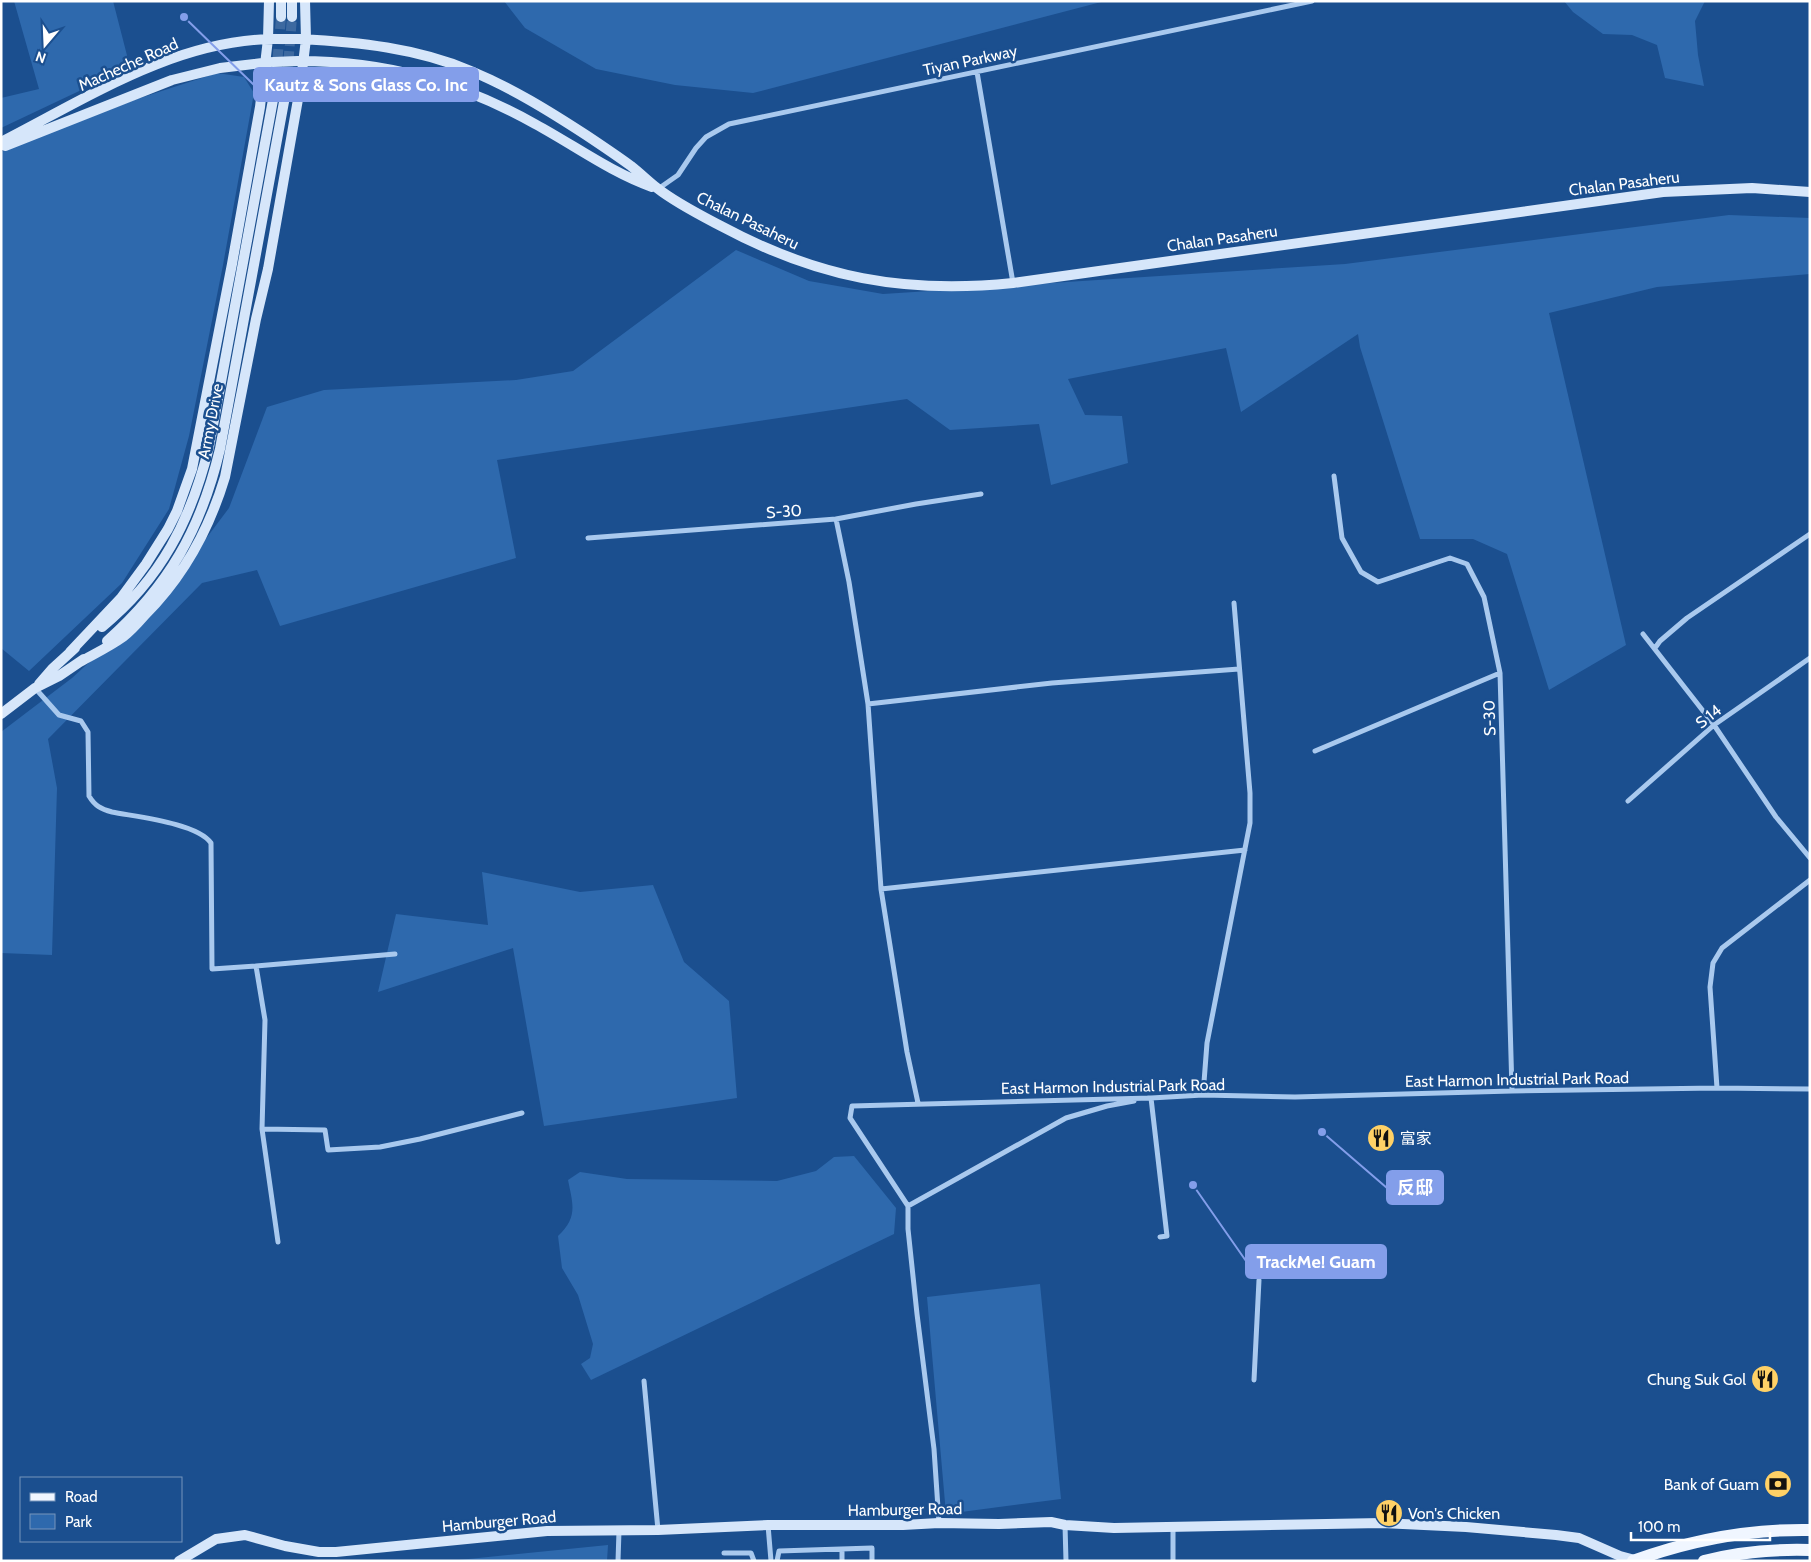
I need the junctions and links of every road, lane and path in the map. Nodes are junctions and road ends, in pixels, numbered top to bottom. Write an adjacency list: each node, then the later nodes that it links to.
1 (268, 1): 8 (main road)
2 (281, 1): 6 (main road)
3 (292, 1): 7 (main road)
4 (306, 1): 9 (main road)
5 (1312, 1): 12 (street, Tiyan Parkway)
6 (281, 17)
7 (292, 17)
8 (272, 39): 9 (main road, Chalan Pasaheru, bridge); 11 (main road); 13 (main road, Macheche Road)
9 (303, 39): 10 (main road); 15 (main road, Chalan Pasaheru)
10 (301, 61): 11 (main road, Chalan Pasaheru, bridge); 15 (main road, Chalan Pasaheru); 28 (main road)
11 (270, 62): 14 (main road, Macheche Road); 26 (main road)
12 (977, 72): 15 (street, Tiyan Parkway); 17 (street)
13 (1, 142)
14 (1, 147)
15 (658, 189): 17 (main road, Chalan Pasaheru)
16 (1810, 192): 17 (main road, Chalan Pasaheru)
17 (1013, 283)
18 (1334, 476): 30 (street, S-30)
19 (981, 494): 20 (street, S-30)
20 (836, 519): 22 (street, S-30); 32 (street)
21 (1810, 534): 25 (street)
22 (588, 538)
23 (1234, 603): 29 (street)
24 (1643, 634): 25 (street)
25 (1655, 648): 34 (street)
26 (70, 652): 28 (main road, Army Drive); 31 (main road, Army Drive)
27 (1810, 658): 34 (street, S 14)
28 (80, 662): 31 (main road, Army Drive)
29 (1239, 669): 32 (street); 37 (street)
30 (1500, 673): 35 (street); 45 (street, S-30)
31 (35, 688): 33 (main road, Army Drive); 42 (street)
32 (868, 704): 40 (street)
33 (1, 714)
34 (1714, 725): 36 (street, S 14); 38 (street)
35 (1315, 751)
36 (1628, 802)
37 (1244, 850): 40 (street); 46 (street)
38 (1810, 858)
39 (1810, 880): 43 (street)
40 (881, 889): 48 (street)
41 (395, 954): 42 (street)
42 (256, 966): 50 (street)
43 (1717, 1088): 44 (street, East Harmon Industrial Park Road); 45 (street, East Harmon Industrial Park Road)
44 (1810, 1089)
45 (1512, 1091): 46 (street, East Harmon Industrial Park Road)
46 (1203, 1095): 47 (street, East Harmon Industrial Park Road)
47 (1151, 1098): 48 (street, East Harmon Industrial Park Road); 51 (street); 52 (street)
48 (918, 1103): 51 (street, East Harmon Industrial Park Road)
49 (522, 1113): 50 (street)
50 (262, 1129): 53 (street)
51 (908, 1206): 57 (street)
52 (1160, 1237)
53 (278, 1242)
54 (1259, 1280): 55 (street)
55 (1254, 1380)
56 (644, 1381): 61 (street)
57 (939, 1522): 58 (main road, Hamburger Road); 59 (main road, Hamburger Road)
58 (768, 1525): 61 (main road, Hamburger Road); 71 (street)
59 (1065, 1525): 60 (main road, Hamburger Road); 75 (street)
60 (1173, 1527): 67 (main road, Hamburger Road); 76 (street)
61 (658, 1530): 63 (main road, Hamburger Road)
62 (1810, 1530): 67 (main road)
63 (619, 1531): 68 (main road, Hamburger Road); 69 (street)
64 (842, 1549): 72 (street); 73 (street); 74 (street)
65 (1810, 1550): 77 (main road)
66 (724, 1554): 70 (street)
67 (1634, 1560)
68 (179, 1561)
69 (618, 1561)
70 (754, 1561)
71 (770, 1561)
72 (777, 1561)
73 (842, 1561)
74 (872, 1561)
75 (1066, 1561)
76 (1173, 1561)
77 (1704, 1561)

